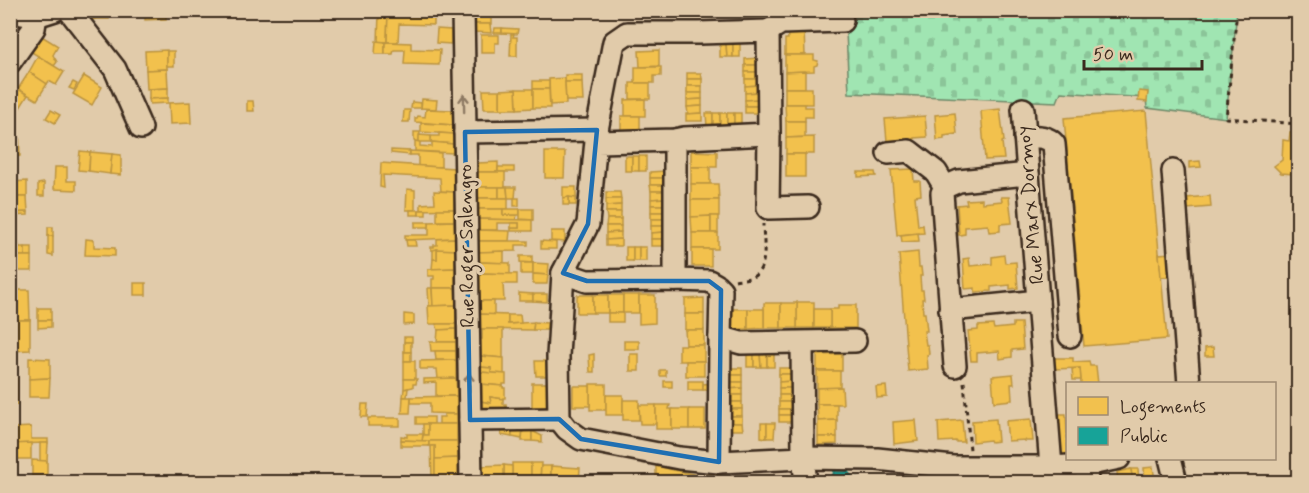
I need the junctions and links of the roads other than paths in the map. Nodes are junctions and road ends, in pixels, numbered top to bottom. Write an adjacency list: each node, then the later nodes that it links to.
1 (69, 10): 9 (street)
2 (463, 10): 10 (street, Rue Roger Salengro, one-way to 2)
3 (10, 12): 4 (street)
4 (46, 13): 7 (street)
5 (842, 21): 6 (street)
6 (768, 31): 11 (street); 12 (street)
7 (10, 62)
8 (1023, 109): 13 (street, Rue Marx Dormoy)
9 (141, 128)
10 (465, 132): 12 (street); 30 (street, Rue Roger Salengro, one-way to 10)
11 (769, 134): 14 (street); 19 (street)
12 (597, 136): 14 (street); 20 (street)
13 (1026, 137): 17 (street, Rue Marx Dormoy); 24 (street)
14 (675, 140): 21 (street)
15 (888, 153): 18 (street)
16 (1173, 171): 29 (street)
17 (1028, 174): 18 (street); 22 (street, Rue Marx Dormoy)
18 (945, 188): 23 (street)
19 (808, 207)
20 (563, 273): 21 (street); 31 (street)
21 (675, 280): 25 (street)
22 (1038, 301): 23 (street, Rue Marx Dormoy); 36 (street, Rue Marx Dormoy)
23 (950, 310): 28 (street)
24 (1070, 336)
25 (720, 337): 27 (street); 35 (street)
26 (855, 341): 27 (street)
27 (802, 343): 32 (street)
28 (954, 366)
29 (1189, 382)
30 (470, 420): 31 (street); 38 (street, Rue Roger Salengro)
31 (559, 420): 35 (street)
32 (803, 458): 35 (street); 36 (street); 39 (street)
33 (1117, 460): 37 (street)
34 (1170, 460): 40 (street)
35 (719, 462)
36 (1052, 467): 37 (street)
37 (1086, 474)
38 (471, 483)
39 (806, 483)
40 (1176, 483)

